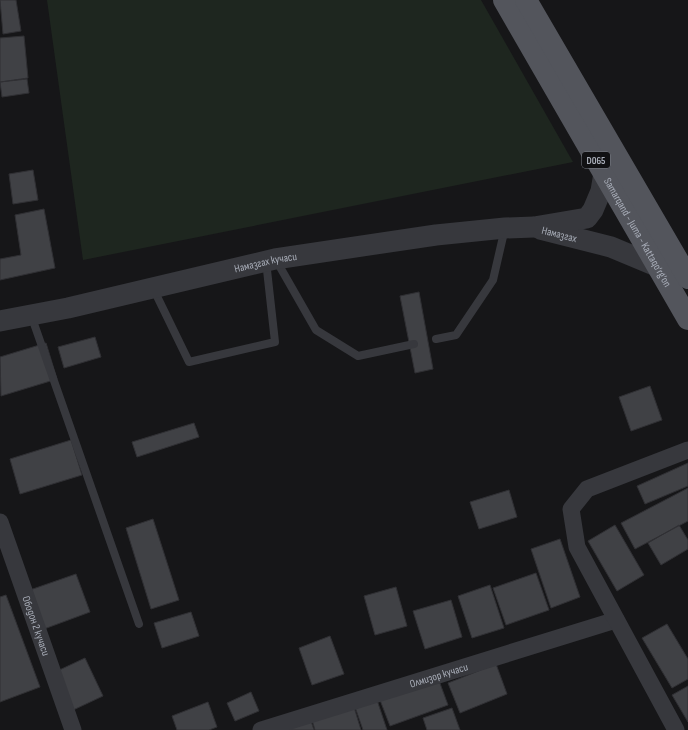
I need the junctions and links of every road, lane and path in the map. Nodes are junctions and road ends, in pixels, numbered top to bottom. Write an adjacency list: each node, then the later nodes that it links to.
1 (504, 0): 3 (main road, Samarqand - Juma - Kattaqo‘rg‘on / D065)
2 (526, 0): 8 (main road, Samarqand - Juma - Kattaqo‘rg‘on / D065)
3 (604, 173): 4 (street, Намазгах); 7 (main road, Samarqand - Juma - Kattaqo‘rg‘on / D065)
4 (534, 227): 5 (street, Намазгах кучаси); 7 (street, Намазгах)
5 (505, 228): 6 (street, Намазгах кучаси); 13 (lane)
6 (271, 260): 9 (street, Намазгах кучаси); 9 (lane); 14 (lane)
7 (658, 267): 11 (main road, Samarqand - Juma - Kattaqo‘rg‘on / D065)
8 (688, 278)
9 (153, 288): 10 (street, Намазгах кучаси)
10 (30, 315): 12 (street, Намазгах кучаси); 18 (lane)
11 (688, 319)
12 (0, 321)
13 (436, 339)
14 (414, 344)
15 (688, 450): 17 (street)
16 (0, 522): 19 (street, Ободон 2 кучаси)
17 (616, 620): 20 (street, Олмизор кучаси); 21 (street)
18 (139, 624)
19 (73, 730)
20 (261, 730)
21 (676, 730)

